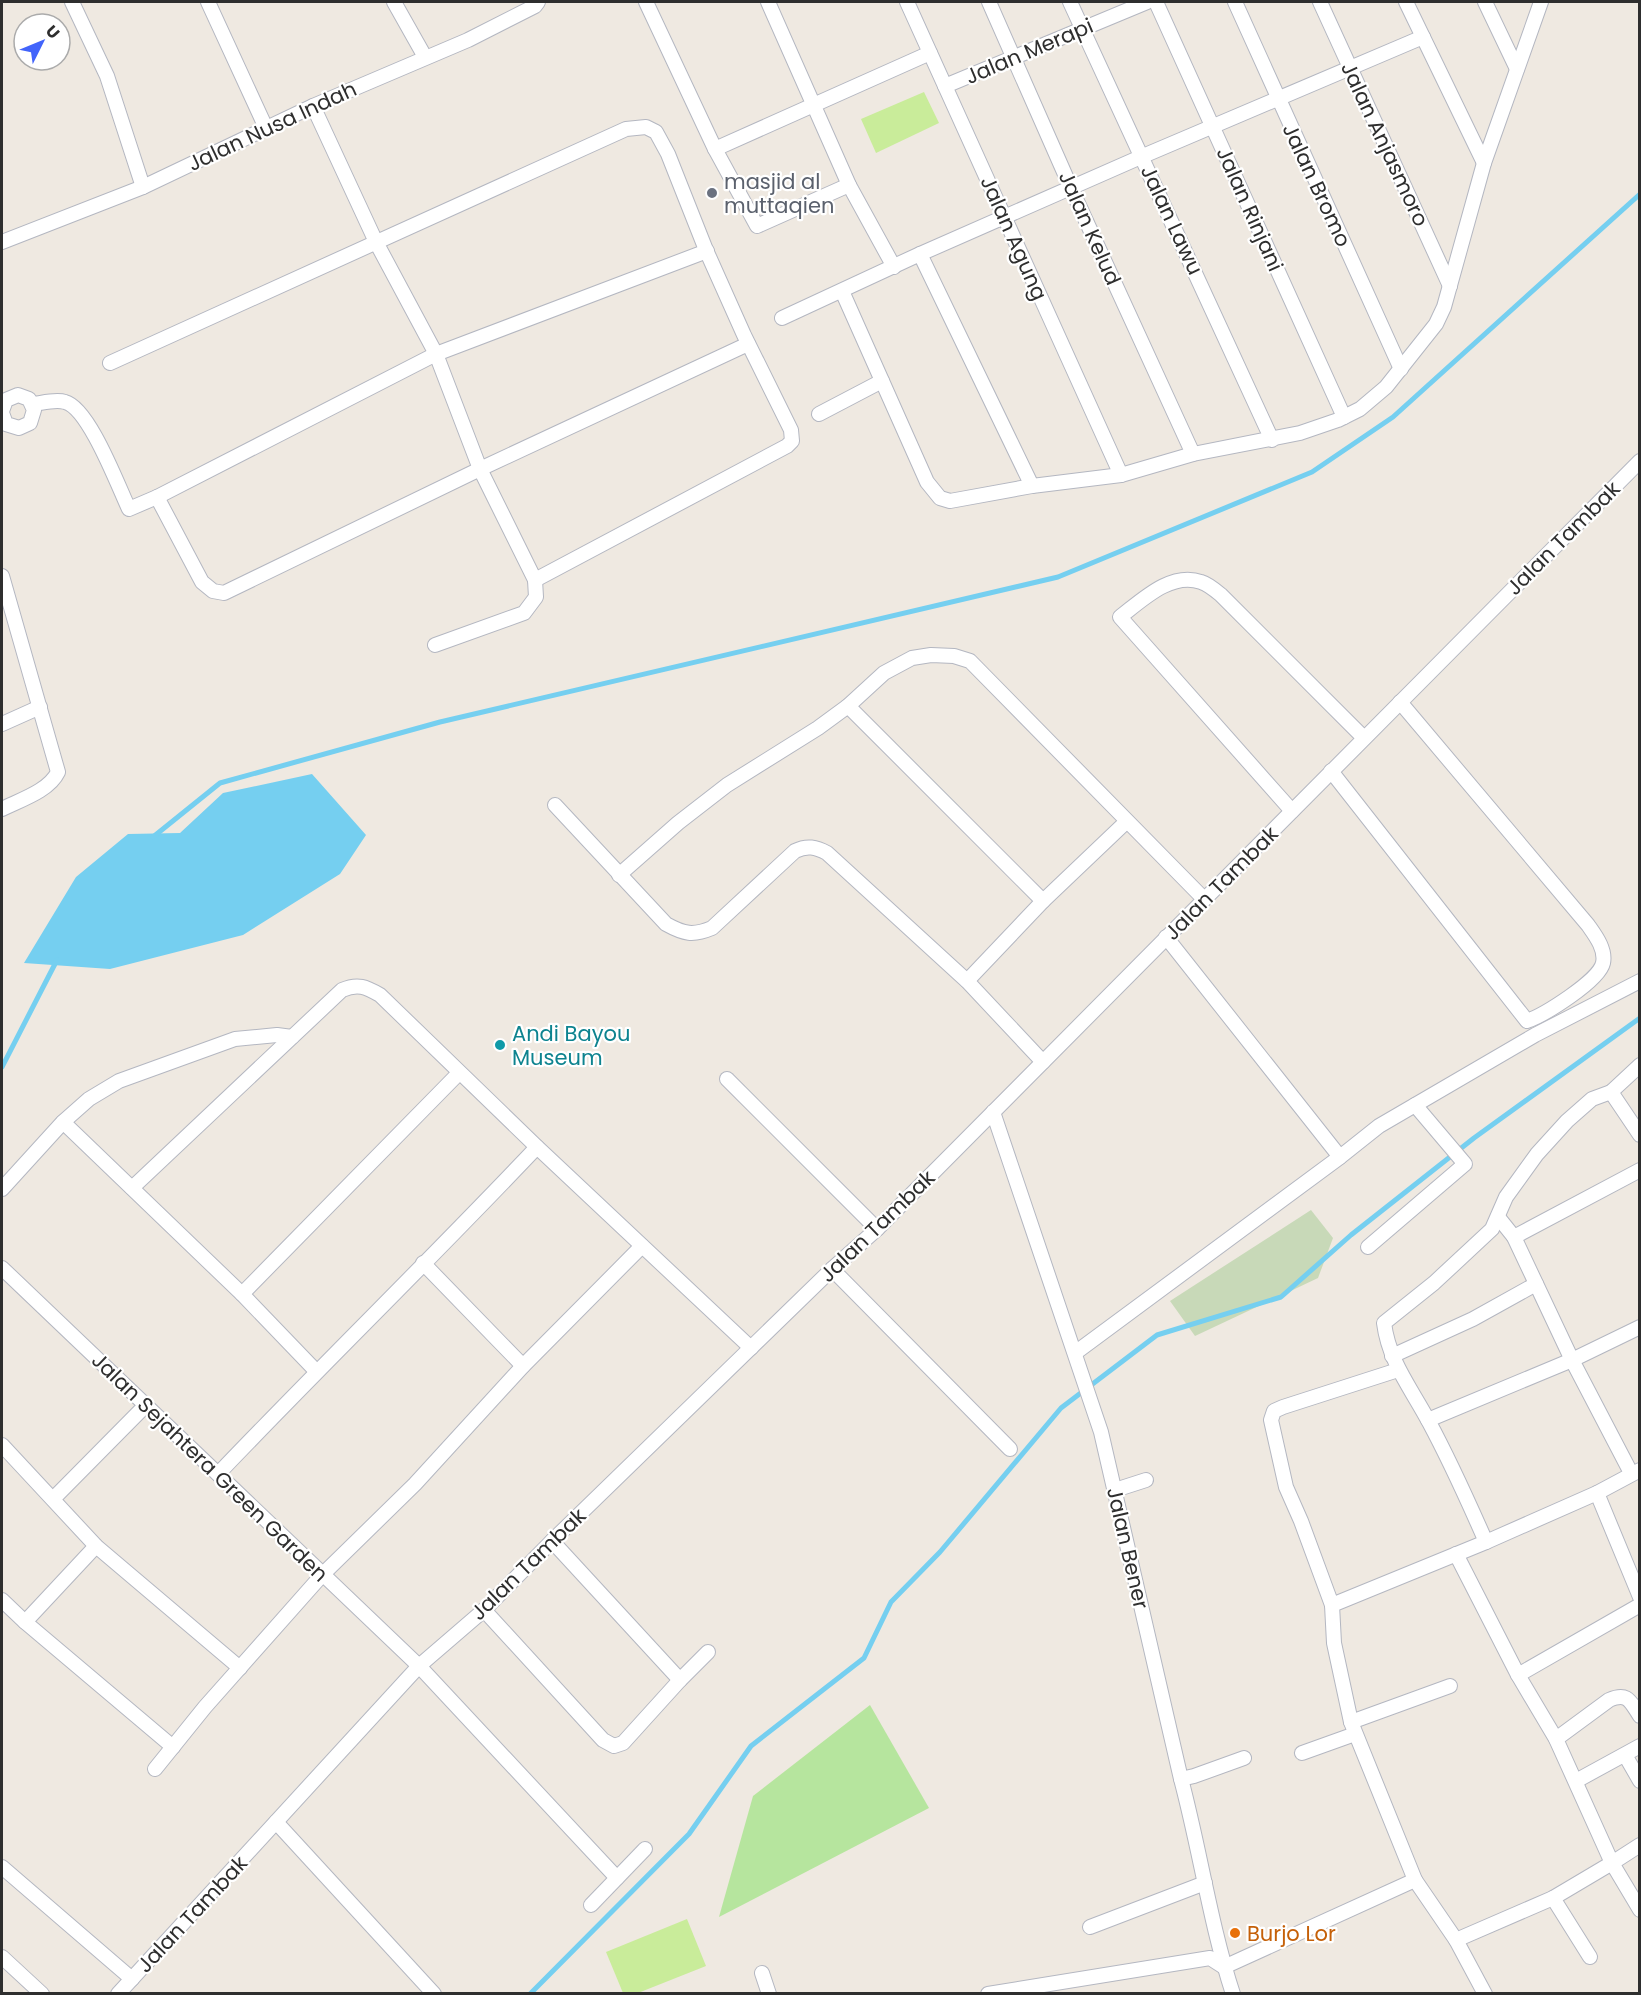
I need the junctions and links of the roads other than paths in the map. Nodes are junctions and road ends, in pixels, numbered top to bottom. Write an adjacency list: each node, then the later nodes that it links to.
1 (72, 2): 34 (street)
2 (208, 2): 29 (street)
3 (394, 2): 20 (street)
4 (538, 2): 20 (street, Jalan Nusa Indah)
5 (646, 2): 30 (street)
6 (768, 2): 27 (street)
7 (907, 2): 19 (street, Jalan Agung)
8 (988, 2): 21 (street, Jalan Kelud)
9 (1070, 2): 17 (street, Jalan Lawu)
10 (1147, 2): 17 (street, Jalan Merapi)
11 (1156, 2): 28 (street, Jalan Rinjani)
12 (1235, 2): 25 (street, Jalan Bromo)
13 (1320, 2): 22 (street, Jalan Anjasmoro)
14 (1406, 2): 18 (street)
15 (1485, 2): 23 (street)
16 (1541, 2): 23 (street)
17 (1082, 29): 21 (street, Jalan Merapi); 31 (street, Jalan Lawu)
18 (1423, 37): 22 (street); 32 (street)
19 (930, 53): 24 (street, Jalan Agung); 27 (street)
20 (425, 57): 26 (street, Jalan Nusa Indah)
21 (1014, 57): 24 (street, Jalan Merapi); 35 (street, Jalan Kelud)
22 (1350, 68): 25 (street); 42 (street, Jalan Anjasmoro)
23 (1517, 69): 32 (street)
24 (945, 86): 36 (street, Jalan Agung)
25 (1277, 98): 28 (street); 48 (street, Jalan Bromo)
26 (313, 106): 29 (street, Jalan Nusa Indah); 38 (street)
27 (814, 106): 30 (street); 33 (street)
28 (1213, 127): 31 (street); 53 (street, Jalan Rinjani)
29 (266, 128): 34 (street, Jalan Nusa Indah)
30 (715, 149): 33 (street)
31 (1143, 156): 35 (street); 54 (street, Jalan Lawu)
32 (1484, 163): 42 (street)
33 (849, 185): 41 (street)
34 (143, 187): 37 (street, Jalan Nusa Indah)
35 (1071, 188): 36 (street); 55 (street, Jalan Kelud)
36 (1004, 217): 40 (street); 58 (street, Jalan Agung)
37 (2, 242)
38 (376, 242): 39 (street); 46 (street); 47 (street)
39 (707, 251): 45 (street); 46 (street)
40 (920, 254): 41 (street); 59 (street)
41 (894, 267): 43 (street)
42 (1450, 286): 48 (street)
43 (842, 291): 44 (street); 49 (street)
44 (782, 318)
45 (748, 344): 57 (street); 62 (street)
46 (436, 354): 57 (street); 60 (street)
47 (110, 363)
48 (1401, 369): 53 (street)
49 (882, 381): 52 (street); 59 (street)
50 (33, 404): 51 (street); 51 (street); 60 (street)
51 (2, 414)
52 (819, 414)
53 (1344, 417): 54 (street)
54 (1272, 440): 55 (street)
55 (1193, 454): 58 (street)
56 (1640, 461): 64 (street, Jalan Tambak)
57 (480, 469): 60 (street); 62 (street)
58 (1121, 475): 59 (street)
59 (1032, 486)
60 (157, 497)
61 (2, 576): 66 (street)
62 (535, 580): 63 (street)
63 (435, 645)
64 (1400, 702): 68 (street, Jalan Tambak); 69 (street)
65 (848, 706): 73 (street); 74 (street); 76 (street)
66 (40, 707): 67 (street); 71 (street)
67 (2, 724)
68 (1364, 738): 69 (street, Jalan Tambak); 72 (street)
69 (1331, 771): 72 (street, Jalan Tambak)
70 (555, 805): 74 (street)
71 (2, 809)
72 (1292, 811): 75 (street, Jalan Tambak)
73 (1126, 822): 75 (street); 76 (street)
74 (619, 875): 78 (street)
75 (1204, 899): 77 (street, Jalan Tambak)
76 (1043, 901): 78 (street)
77 (1166, 938): 81 (street, Jalan Tambak); 91 (street)
78 (967, 981): 81 (street)
79 (1640, 981): 86 (street)
80 (292, 1036): 83 (street); 88 (street); 93 (street)
81 (1042, 1062): 87 (street, Jalan Tambak)
82 (1640, 1065): 85 (street)
83 (459, 1073): 90 (street); 104 (street)
84 (727, 1079): 96 (street)
85 (1611, 1092): 89 (street); 95 (street)
86 (1415, 1106): 91 (street); 99 (street)
87 (993, 1112): 96 (street, Jalan Tambak); 107 (street, Jalan Bener)
88 (63, 1122): 93 (street); 94 (street)
89 (1640, 1135)
90 (537, 1148): 98 (street); 100 (street)
91 (1340, 1157): 107 (street)
92 (1640, 1170): 97 (street)
93 (132, 1188): 104 (street)
94 (2, 1189)
95 (1498, 1217): 97 (street); 108 (street)
96 (877, 1228): 102 (street, Jalan Tambak)
97 (1514, 1237): 103 (street)
98 (642, 1246): 106 (street); 110 (street)
99 (1368, 1247)
100 (423, 1263): 110 (street); 112 (street)
101 (2, 1268): 113 (street, Jalan Sejahtera Green Garden)
102 (832, 1269): 106 (street, Jalan Tambak); 116 (street)
103 (1536, 1284): 108 (street); 109 (street)
104 (242, 1294): 112 (street)
105 (1640, 1327): 109 (street)
106 (751, 1348): 123 (street, Jalan Tambak)
107 (1075, 1353): 120 (street, Jalan Bener)
108 (1392, 1356): 111 (street)
109 (1572, 1360): 114 (street); 117 (street)
110 (523, 1366): 127 (street)
111 (1398, 1370): 114 (street); 130 (street)
112 (316, 1371): 118 (street)
113 (145, 1406): 118 (street, Jalan Sejahtera Green Garden); 122 (street)
114 (1428, 1420): 124 (street)
115 (2, 1445): 122 (street)
116 (1010, 1449)
117 (1635, 1472): 121 (street)
118 (218, 1474): 127 (street, Jalan Sejahtera Green Garden)
119 (1146, 1480): 120 (street)
120 (1115, 1490): 149 (street, Jalan Bener)
121 (1597, 1493): 124 (street); 128 (street)
122 (52, 1499): 125 (street)
123 (552, 1541): 132 (street, Jalan Tambak); 138 (street)
124 (1486, 1542): 126 (street)
125 (96, 1546): 133 (street); 136 (street)
126 (1456, 1554): 130 (street); 137 (street)
127 (322, 1575): 135 (street, Jalan Sejahtera Green Garden); 136 (street)
128 (1640, 1597)
129 (2, 1600): 133 (street)
130 (1332, 1605): 141 (street)
131 (1640, 1605): 137 (street)
132 (484, 1610): 135 (street, Jalan Tambak); 138 (street)
133 (25, 1622): 144 (street)
134 (708, 1652): 138 (street)
135 (419, 1666): 152 (street, Jalan Tambak); 157 (street, Jalan Sejahtera Green Garden)
136 (240, 1668): 144 (street)
137 (1518, 1675): 142 (street)
138 (680, 1680)
139 (1450, 1686): 141 (street)
140 (1640, 1716): 142 (street)
141 (1353, 1728): 145 (street); 158 (street)
142 (1556, 1738): 150 (street)
143 (1640, 1746): 146 (street)
144 (173, 1747): 148 (street)
145 (1302, 1753)
146 (1625, 1755): 150 (street); 151 (street)
147 (1244, 1758): 149 (street)
148 (155, 1769)
149 (1180, 1779): 159 (street, Jalan Bener)
150 (1576, 1781): 155 (street)
151 (1640, 1781)
152 (276, 1822): 169 (street, Jalan Tambak); 172 (street)
153 (1640, 1845): 155 (street)
154 (645, 1849): 157 (street)
155 (1612, 1863): 160 (street); 162 (street)
156 (2, 1867): 169 (street)
157 (617, 1878): 161 (street)
158 (1415, 1880): 164 (street); 167 (street)
159 (1205, 1883): 163 (street); 167 (street, Jalan Bener)
160 (1553, 1898): 164 (street); 166 (street)
161 (591, 1905)
162 (1640, 1910)
163 (1090, 1927)
164 (1456, 1940): 176 (street)
165 (2, 1957): 170 (street)
166 (1590, 1957)
167 (1224, 1968): 174 (street); 175 (street, Jalan Bener)
168 (762, 1972): 173 (street)
169 (132, 1979): 171 (street, Jalan Tambak)
170 (42, 1994)
171 (118, 1994)
172 (434, 1994)
173 (770, 1994)
174 (988, 1994)
175 (1233, 1994)
176 (1485, 1994)

